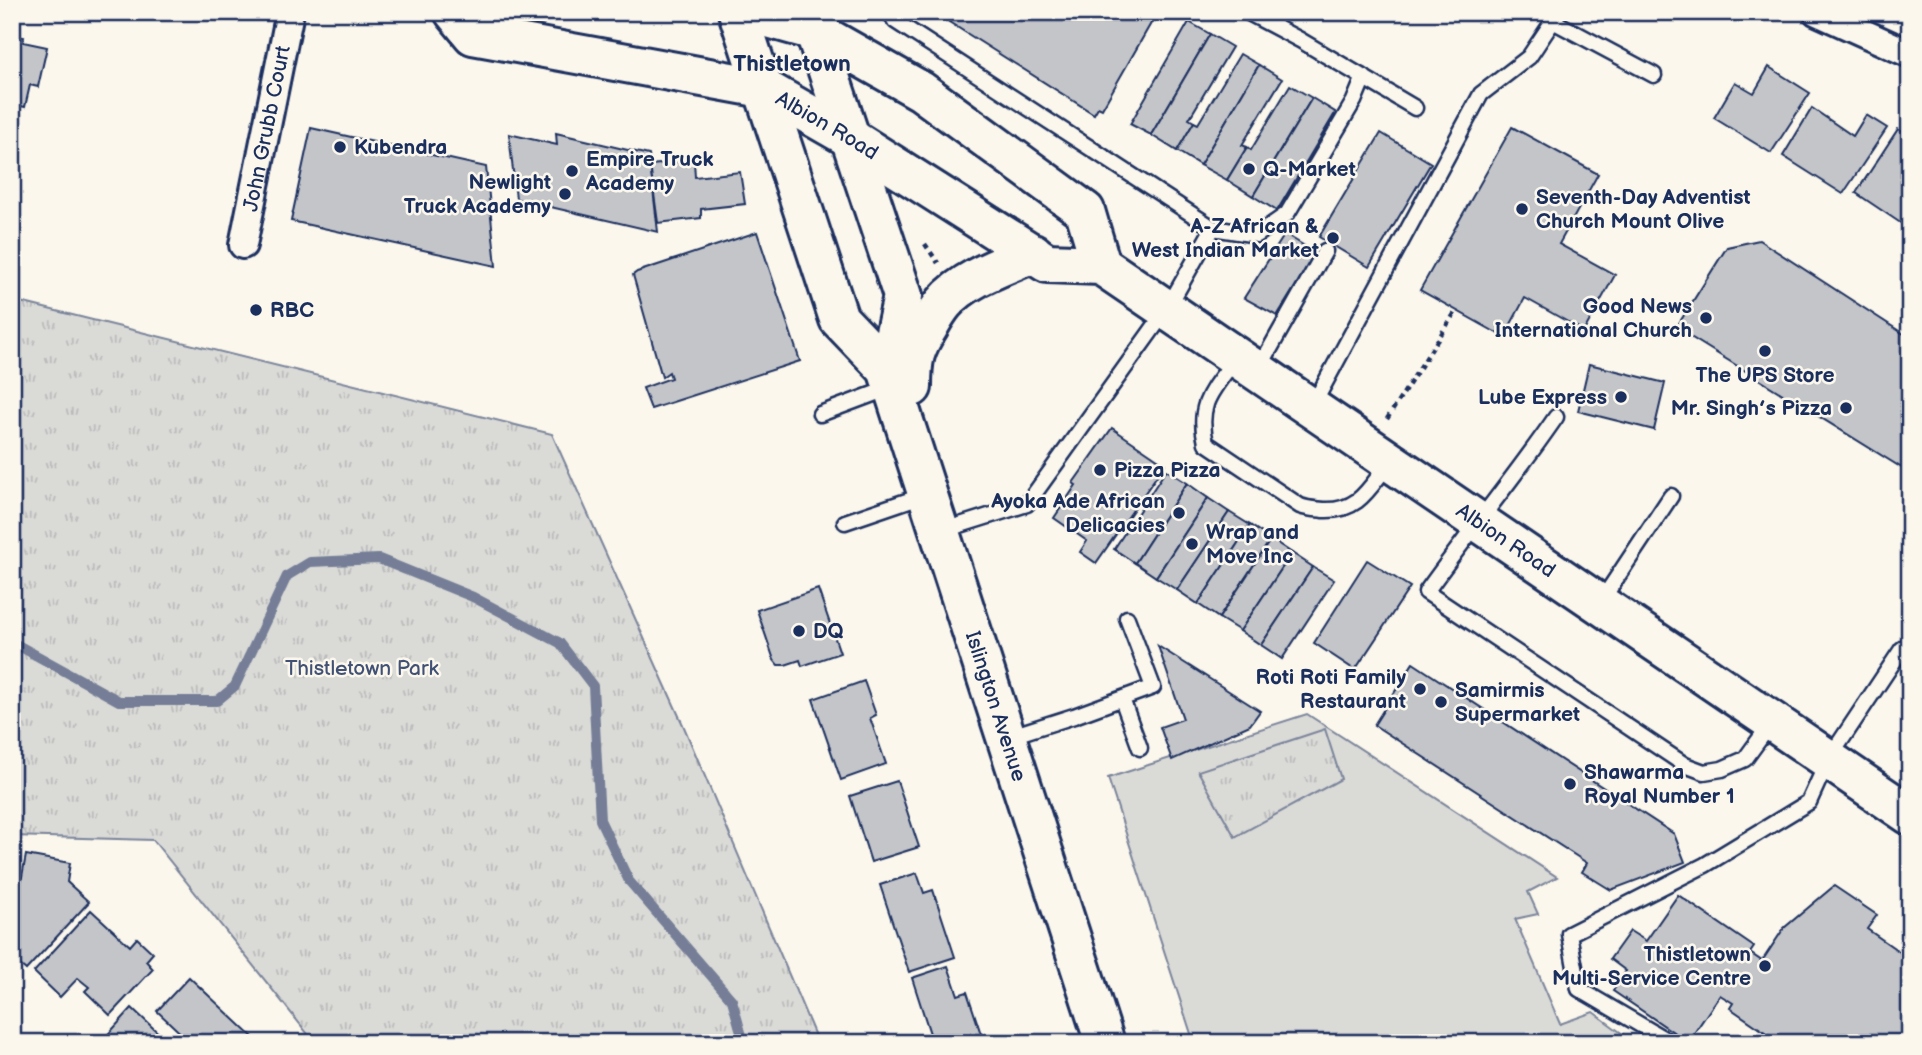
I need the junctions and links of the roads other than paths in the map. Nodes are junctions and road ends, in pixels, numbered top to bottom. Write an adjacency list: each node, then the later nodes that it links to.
1 (289, 12): 17 (street, John Grubb Court)
2 (454, 12): 13 (main road, Albion Road)
3 (738, 12): 13 (main road, Islington Avenue)
4 (747, 12): 9 (main road)
5 (890, 12): 16 (lane)
6 (1247, 12): 12 (lane)
7 (1817, 12): 10 (street)
8 (1556, 17): 11 (lane); 24 (lane)
9 (812, 22): 15 (main road); 20 (main road)
10 (1910, 54)
11 (1654, 75)
12 (1364, 78): 14 (lane); 16 (lane)
13 (763, 88): 15 (main road, Albion Road); 23 (main road, Islington Avenue)
14 (1415, 108)
15 (852, 139): 19 (main road, Albion Road); 23 (main road)
16 (1213, 228): 21 (lane)
17 (243, 246)
18 (1325, 251): 22 (lane)
19 (1033, 253): 20 (main road, Albion Road); 27 (main road)
20 (1101, 265): 21 (main road, Albion Road)
21 (1167, 309): 22 (main road, Albion Road); 33 (lane)
22 (1247, 364): 24 (main road, Albion Road); 28 (lane)
23 (890, 377): 25 (lane); 27 (main road, Islington Avenue)
24 (1311, 408): 28 (main road, Albion Road)
25 (820, 414)
26 (1556, 417): 31 (lane)
27 (915, 452): 29 (main road, Islington Avenue)
28 (1379, 454): 31 (main road, Albion Road)
29 (929, 493): 32 (lane); 33 (main road, Islington Avenue)
30 (1671, 496): 34 (lane)
31 (1478, 520): 34 (main road, Albion Road); 38 (lane)
32 (845, 522)
33 (941, 531): 39 (main road, Islington Avenue)
34 (1599, 605): 38 (main road, Albion Road)
35 (1126, 618): 37 (lane)
36 (1910, 643): 41 (lane)
37 (1122, 699): 39 (lane); 40 (lane)
38 (1772, 722): 41 (main road, Albion Road)
39 (1007, 738): 43 (main road, Islington Avenue)
40 (1140, 748)
41 (1828, 760): 42 (main road, Albion Road); 44 (lane)
42 (1910, 815)
43 (1105, 1043)
44 (1671, 1043)

